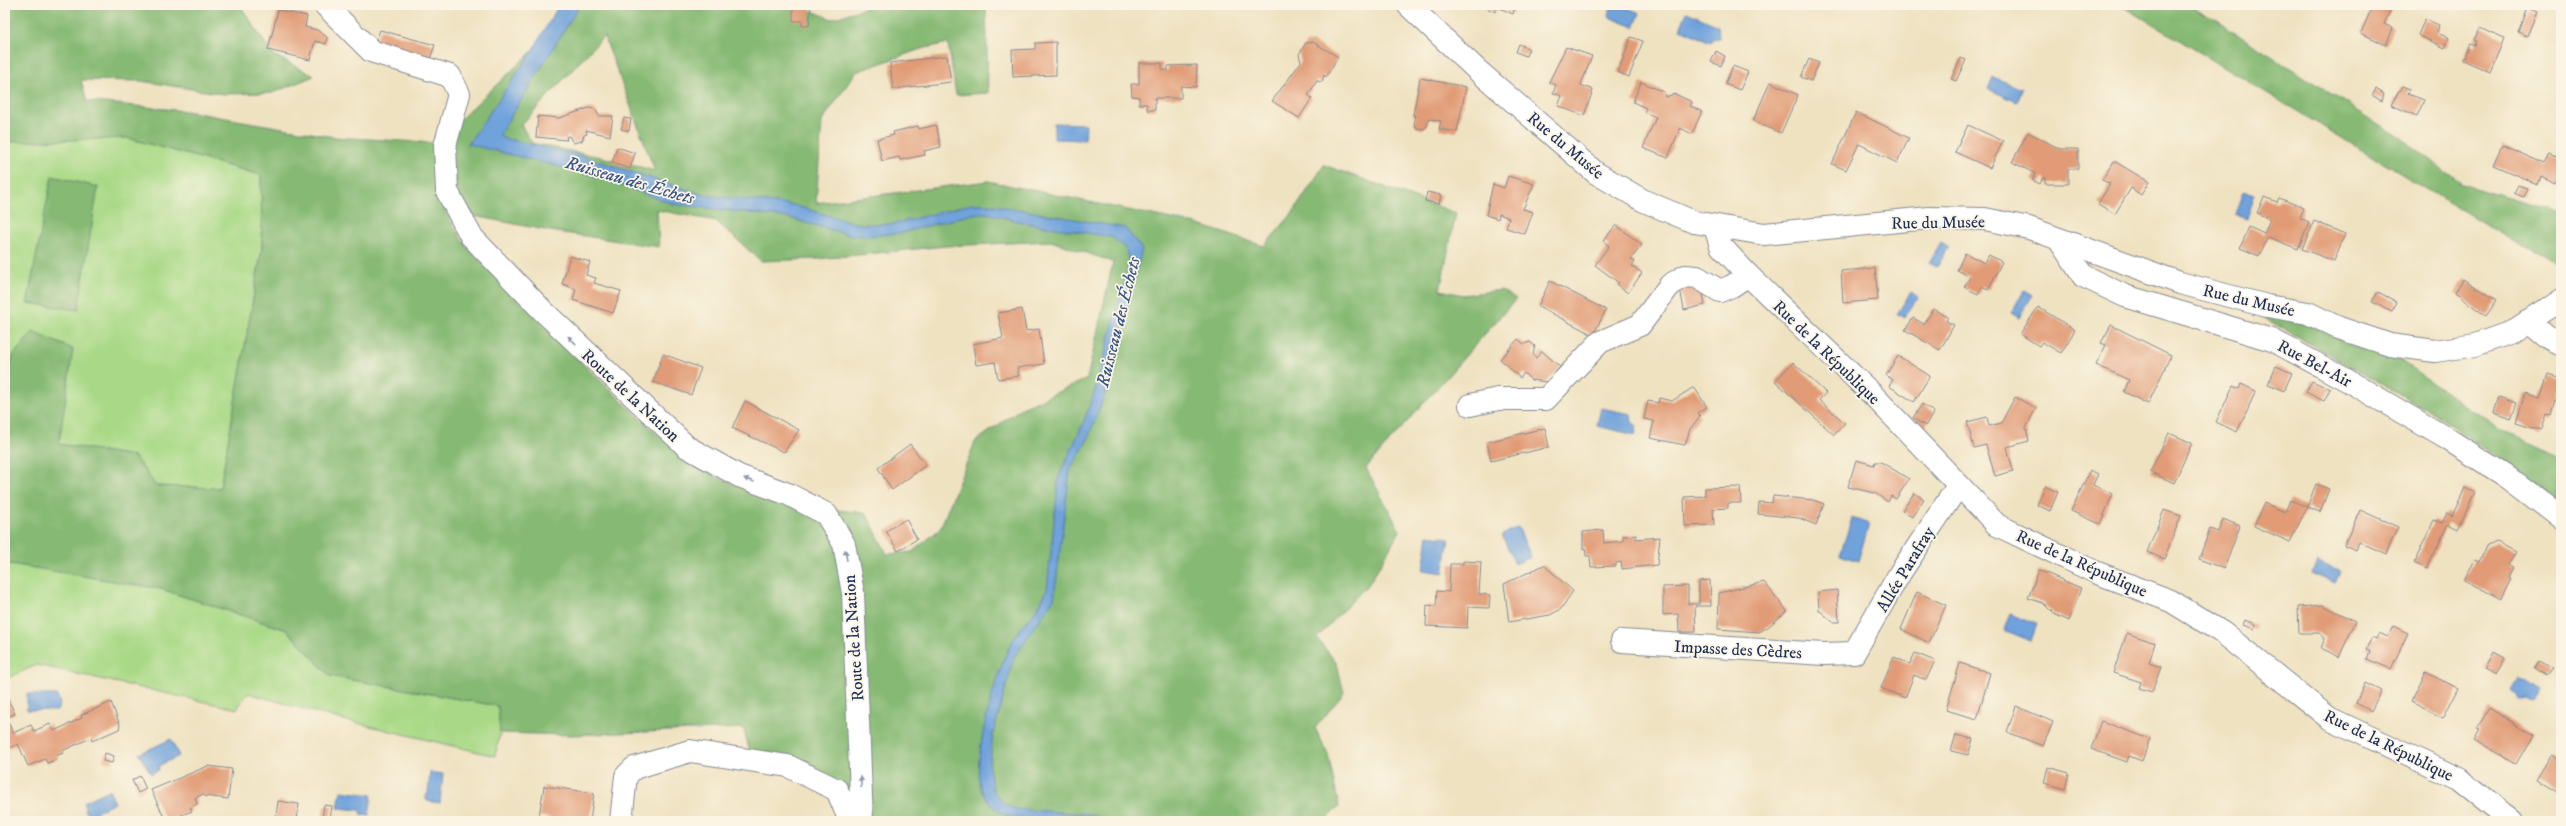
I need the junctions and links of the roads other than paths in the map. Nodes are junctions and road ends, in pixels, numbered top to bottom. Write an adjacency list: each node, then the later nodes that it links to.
1 (325, 5): 16 (street, Route de la Nation, one-way to 1)
2 (1408, 5): 3 (street, Rue du Musée)
3 (1715, 227): 4 (street, Rue du Musée); 5 (street, Rue de la République)
4 (2059, 240): 7 (street, Rue du Musée); 11 (street, Rue Bel-Air)
5 (1748, 275): 9 (street); 10 (street, Rue de la République)
6 (2561, 300): 7 (street, Rue du Musée)
7 (2528, 321): 8 (street)
8 (2561, 345)
9 (1470, 405)
10 (1958, 486): 13 (street, Allée Parafray); 17 (street, Rue de la République)
11 (2561, 518)
12 (1622, 641): 13 (street, Impasse des Cèdres)
13 (1854, 653)
14 (620, 821): 15 (street)
15 (850, 821)
16 (862, 821)
17 (2512, 821)

